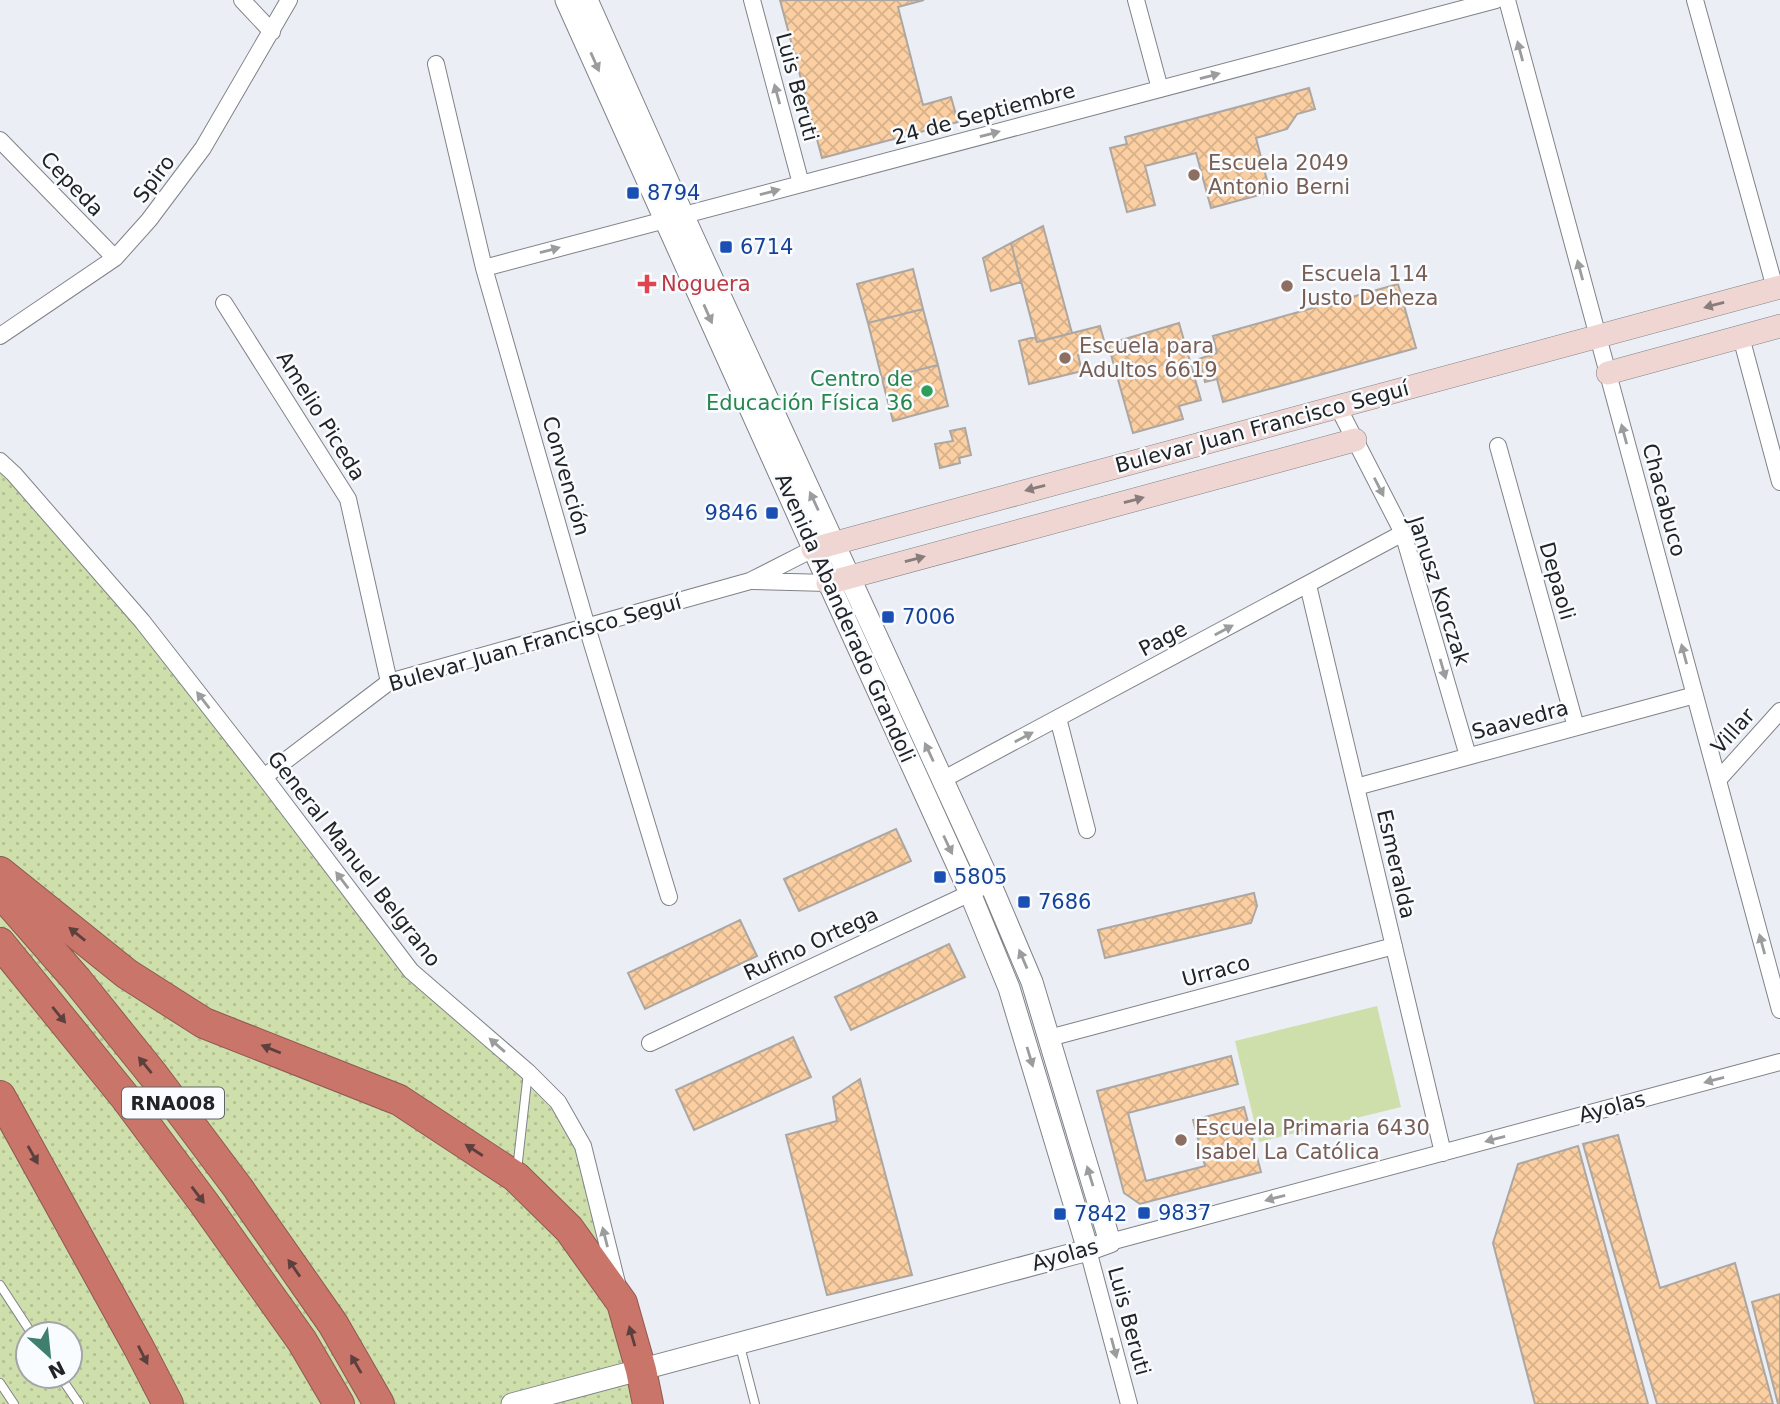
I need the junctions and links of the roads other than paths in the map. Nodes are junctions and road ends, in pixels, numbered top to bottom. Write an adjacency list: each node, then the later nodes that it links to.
1 (242, 0): 10 (street)
2 (289, 0): 10 (street, Spiro)
3 (566, 0): 15 (street, Avenida Abanderado Grandoli, one-way to 15)
4 (587, 0): 15 (street, Avenida Abanderado Grandoli)
5 (752, 0): 14 (street, Luis Beruti, one-way to 5)
6 (1136, 0): 12 (street)
7 (1496, 0): 12 (street, 24 de Septiembre, one-way to 7)
8 (1507, 0): 22 (street, Chacabuco, one-way to 8)
9 (1695, 0): 18 (street)
10 (272, 32): 16 (street, Spiro)
11 (436, 64): 17 (street, Convención)
12 (1160, 89): 14 (street, 24 de Septiembre, one-way to 12)
13 (0, 140): 16 (street, Cepeda)
14 (801, 184): 15 (street, 24 de Septiembre, one-way to 14)
15 (675, 217): 17 (street, 24 de Septiembre, one-way to 15); 31 (street, Avenida Abanderado Grandoli)
16 (115, 258): 21 (street, Spiro)
17 (484, 268): 35 (street, Convención)
18 (1777, 287): 22 (main road, Bulevar Juan Francisco Seguí, one-way to 22)
19 (224, 303): 36 (street, Amelio Piceda)
20 (1780, 326): 23 (main road)
21 (0, 336)
22 (1598, 336): 24 (street, Chacabuco); 25 (main road, Bulevar Juan Francisco Seguí)
23 (1741, 337): 24 (main road); 29 (street)
24 (1608, 373): 37 (street, Chacabuco, one-way to 24)
25 (1338, 407): 26 (street, Janusz Korczak); 31 (main road, Bulevar Juan Francisco Seguí, one-way to 31)
26 (1355, 440): 30 (street, Janusz Korczak, one-way to 30); 32 (main road, Bulevar Juan Francisco Seguí, one-way to 26)
27 (1498, 446): 40 (street, Depaoli)
28 (0, 461): 42 (street, General Manuel Belgrano, one-way to 28)
29 (1780, 482)
30 (1403, 533): 34 (street, Page); 41 (street, Janusz Korczak, one-way to 41)
31 (823, 546): 32 (street, Avenida Abanderado Grandoli); 33 (street, Bulevar Juan Francisco Seguí)
32 (839, 580): 33 (street, Bulevar Juan Francisco Seguí); 43 (street, Avenida Abanderado Grandoli, one-way to 32); 50 (street, Avenida Abanderado Grandoli, one-way to 50)
33 (750, 581): 35 (street, Bulevar Juan Francisco Seguí)
34 (1308, 585): 39 (street, Page, one-way to 34); 45 (street, Esmeralda)
35 (587, 627): 36 (street, Bulevar Juan Francisco Seguí); 51 (street, Convención)
36 (389, 682): 42 (street, Bulevar Juan Francisco Seguí)
37 (1695, 695): 40 (street, Saavedra); 44 (street, Chacabuco)
38 (1780, 710): 44 (street, Villar)
39 (1058, 718): 43 (street, Page, one-way to 39); 46 (street)
40 (1576, 727): 41 (street, Saavedra)
41 (1468, 756): 45 (street, Saavedra)
42 (264, 777): 58 (street, General Manuel Belgrano, one-way to 42)
43 (942, 780): 48 (street, Avenida Abanderado Grandoli)
44 (1718, 780): 54 (street, Chacabuco, one-way to 44)
45 (1356, 787): 53 (street, Esmeralda)
46 (1087, 830)
47 (0, 872): 61 (highway, one-way to 47)
48 (990, 883): 50 (street, Rufino Ortega); 55 (street, Avenida Abanderado Grandoli, one-way to 48)
49 (0, 892): 73 (highway, RNA008, one-way to 49)
50 (970, 893): 56 (street, Rufino Ortega); 63 (street, Avenida Abanderado Grandoli, one-way to 63)
51 (669, 897)
52 (0, 943): 72 (highway, RNA008, one-way to 72)
53 (1394, 946): 55 (street, Urraco); 60 (street, Esmeralda)
54 (1780, 1010)
55 (1049, 1038): 62 (street, Avenida Abanderado Grandoli, one-way to 55)
56 (650, 1044)
57 (1780, 1062): 60 (street, Ayolas, one-way to 60)
58 (528, 1072): 61 (lane); 65 (street, General Manuel Belgrano, one-way to 58)
59 (0, 1096): 71 (highway, one-way to 71)
60 (1443, 1153): 62 (street, Ayolas, one-way to 62)
61 (516, 1177): 65 (highway)
62 (1110, 1242): 63 (street, Ayolas)
63 (1088, 1250): 67 (street, Ayolas); 77 (street, Luis Beruti, one-way to 77)
64 (0, 1285): 66 (lane)
65 (622, 1303): 68 (highway, one-way to 65)
66 (23, 1320)
67 (739, 1343): 68 (street, Ayolas); 76 (lane)
68 (641, 1370): 74 (street, Ayolas); 75 (highway)
69 (0, 1383): 70 (lane)
70 (14, 1404)
71 (168, 1404)
72 (339, 1404)
73 (379, 1404)
74 (512, 1404)
75 (648, 1404)
76 (755, 1404)
77 (1129, 1404)

